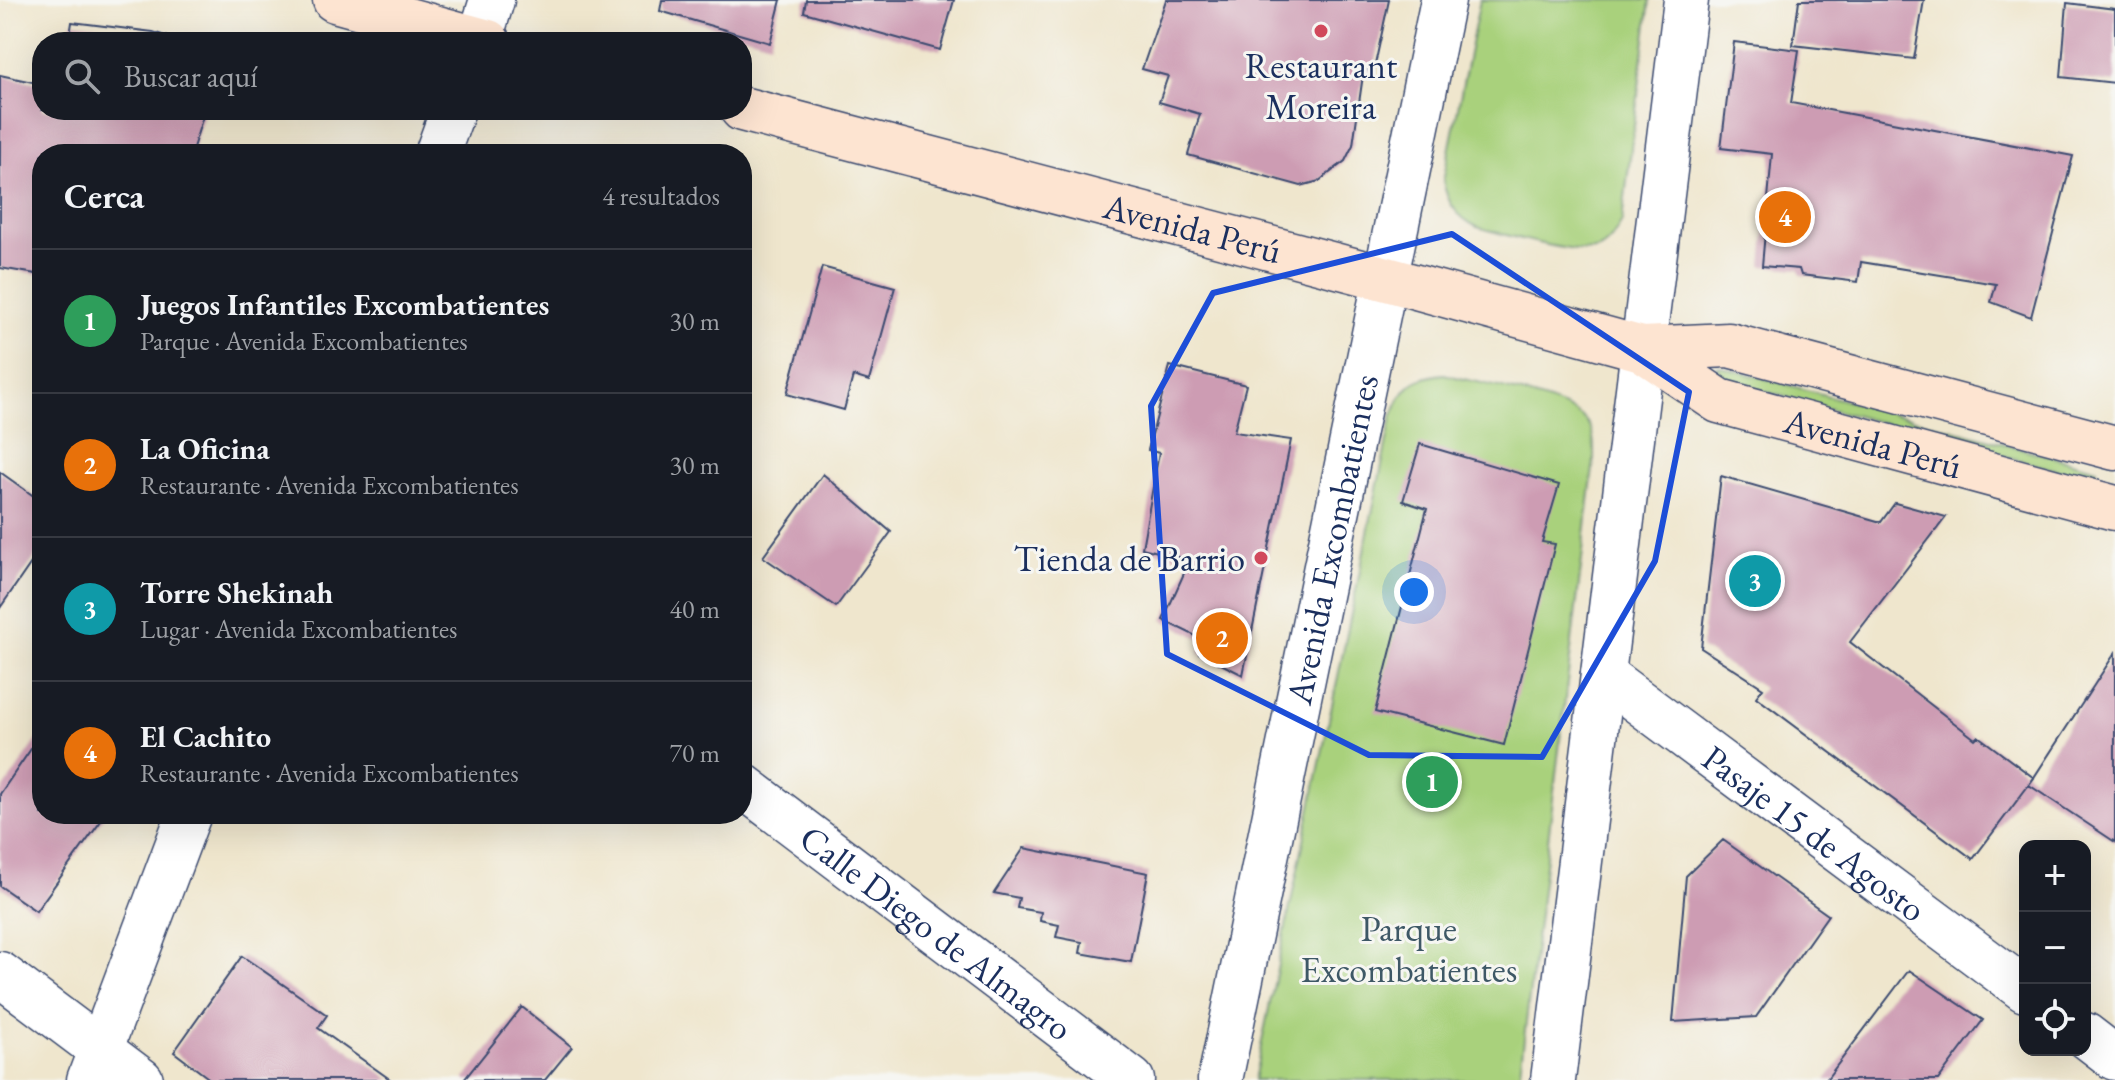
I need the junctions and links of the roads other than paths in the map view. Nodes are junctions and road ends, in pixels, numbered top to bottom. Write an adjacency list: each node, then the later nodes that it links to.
1 (335, 0): 4 (main road)
2 (1443, 0): 8 (street, Avenida Excombatientes)
3 (1686, 0): 9 (street)
4 (485, 31)
5 (752, 112): 8 (main road, Avenida Perú)
6 (449, 120): 7 (street)
7 (441, 144)
8 (1387, 279): 9 (main road, Avenida Perú); 22 (street, Avenida Excombatientes)
9 (1642, 349): 10 (main road, Avenida Perú); 11 (main road, Avenida Perú); 12 (street)
10 (2115, 448)
11 (2115, 508)
12 (1603, 675): 16 (street, Pasaje 15 de Agosto); 23 (street)
13 (752, 793): 21 (street, Calle Diego de Almagro)
14 (185, 824): 19 (street)
15 (0, 974): 19 (street)
16 (2019, 986)
17 (2091, 1040): 18 (street)
18 (2115, 1058)
19 (95, 1065): 20 (street)
20 (141, 1080)
21 (1132, 1080)
22 (1220, 1080)
23 (1553, 1080)

